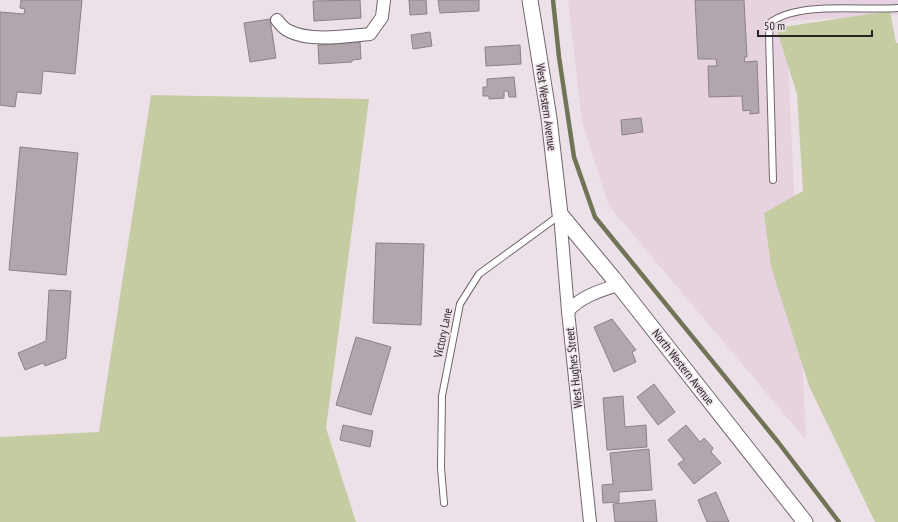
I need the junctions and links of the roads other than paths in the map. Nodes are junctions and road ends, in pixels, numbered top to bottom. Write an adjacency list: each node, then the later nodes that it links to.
1 (384, 0): 4 (street)
2 (530, 0): 6 (street, West Western Avenue)
3 (898, 8): 5 (lane)
4 (277, 20)
5 (773, 180)
6 (560, 214): 7 (street, North Western Avenue); 8 (street, West Hughes Street); 9 (lane, Victory Lane)
7 (618, 285): 8 (street); 10 (street, North Western Avenue)
8 (568, 311): 11 (street, West Hughes Street)
9 (444, 503)
10 (802, 521)
11 (590, 522)

